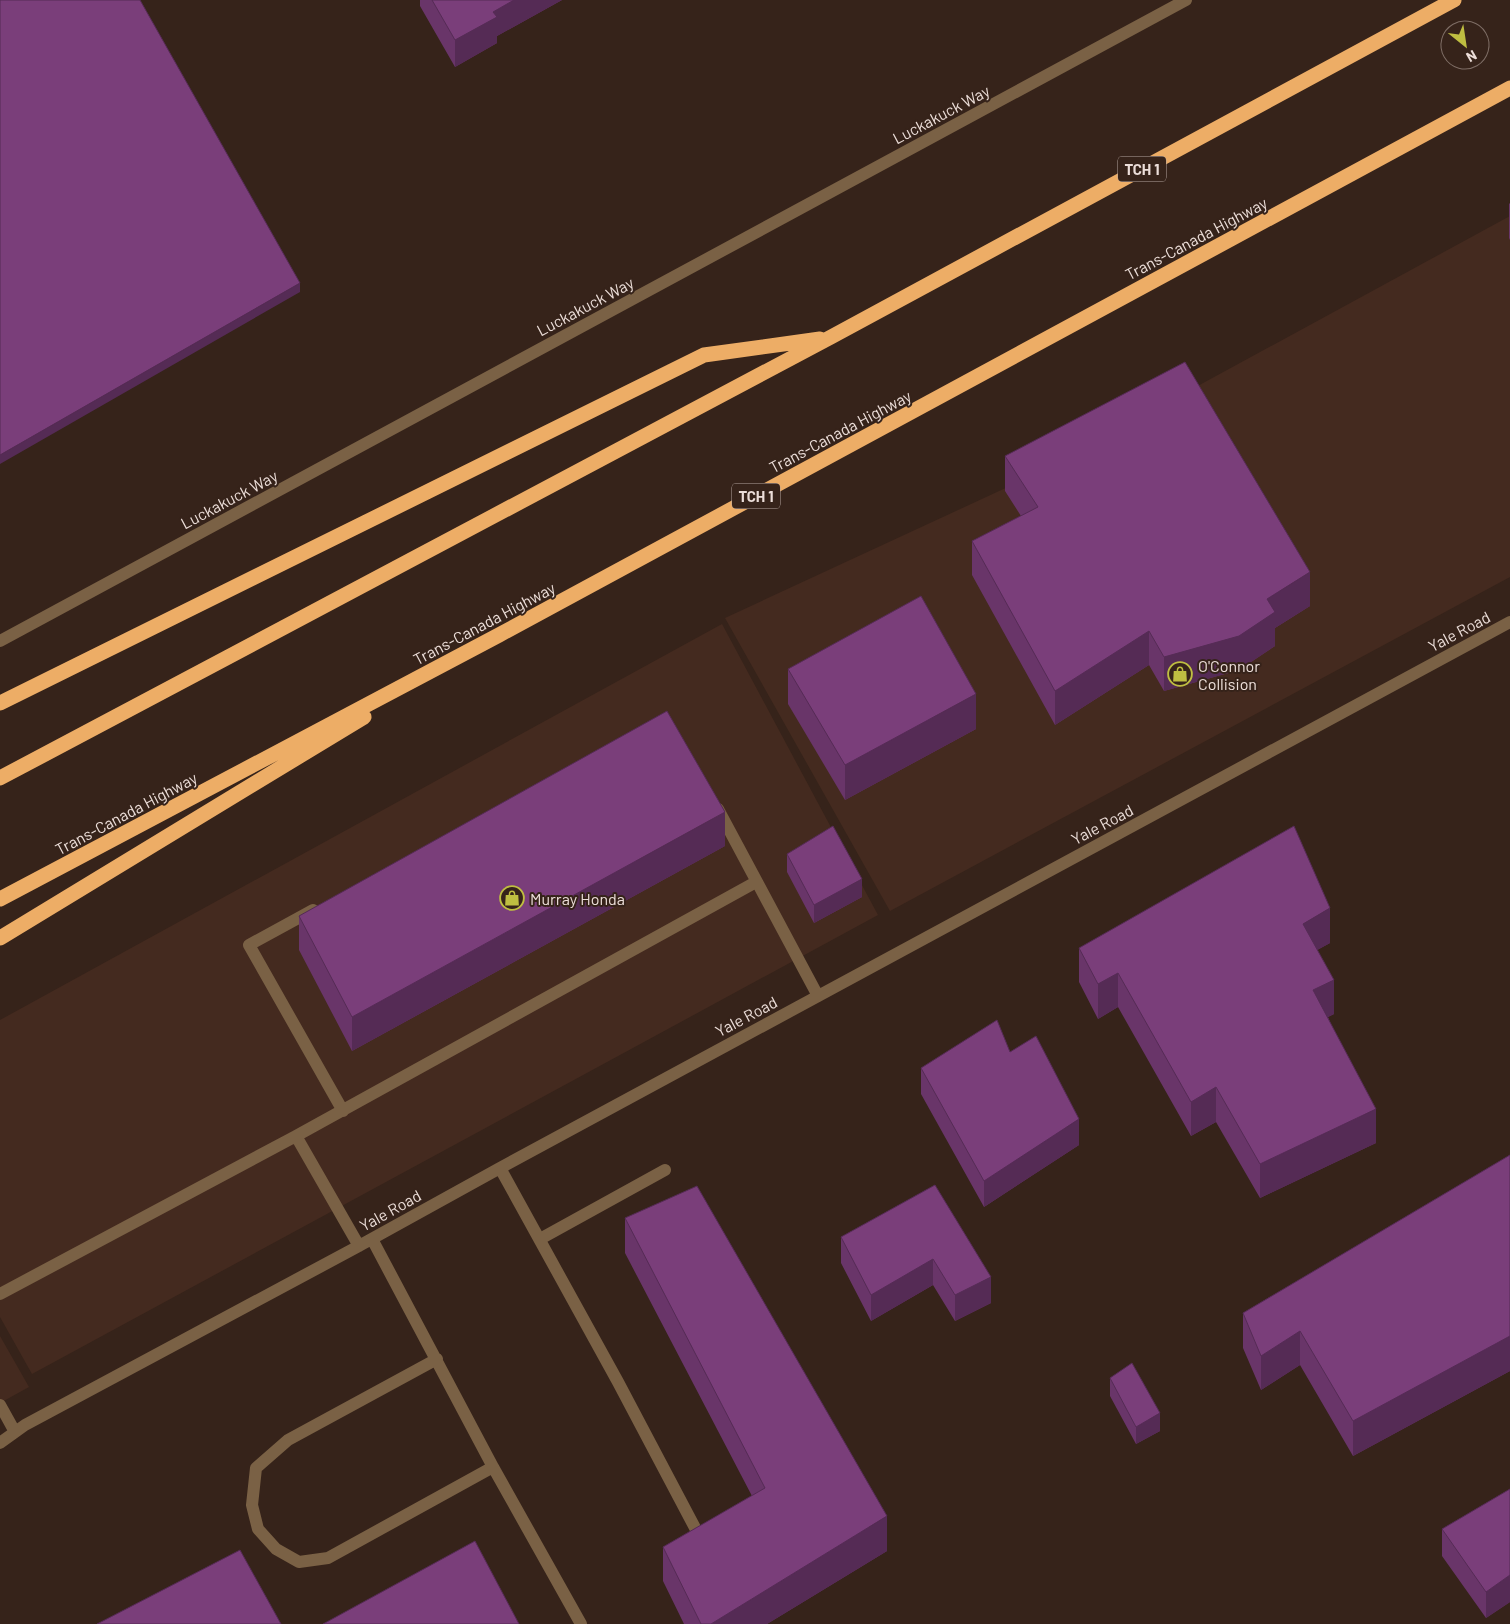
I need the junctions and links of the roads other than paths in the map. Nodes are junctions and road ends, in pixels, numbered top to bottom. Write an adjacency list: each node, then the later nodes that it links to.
1 (1186, 0): 7 (street, Luckakuck Way)
2 (1454, 0): 4 (highway, TCH 1)
3 (1510, 88): 6 (highway, Trans-Canada Highway / TCH 1)
4 (831, 337): 8 (highway); 9 (highway, TCH 1)
5 (1510, 622): 15 (street, Yale Road)
6 (499, 635): 12 (highway, Trans-Canada Highway / TCH 1); 14 (highway)
7 (0, 641)
8 (0, 703)
9 (0, 778)
10 (710, 794): 11 (street)
11 (756, 882): 15 (street); 16 (street)
12 (0, 899)
13 (328, 902): 16 (street)
14 (0, 938)
15 (818, 996): 18 (street, Yale Road)
16 (343, 1111): 17 (street)
17 (296, 1136): 22 (street); 23 (street)
18 (500, 1168): 20 (street, Yale Road); 21 (street)
19 (665, 1170): 21 (street)
20 (372, 1239): 22 (street, Yale Road); 24 (street)
21 (540, 1239): 29 (street)
22 (359, 1246): 26 (street, Yale Road)
23 (0, 1294)
24 (437, 1359): 28 (street); 28 (street)
25 (0, 1405): 26 (street)
26 (15, 1432): 27 (street, Yale Road)
27 (0, 1443)
28 (494, 1467): 30 (street)
29 (706, 1547)
30 (581, 1624)

